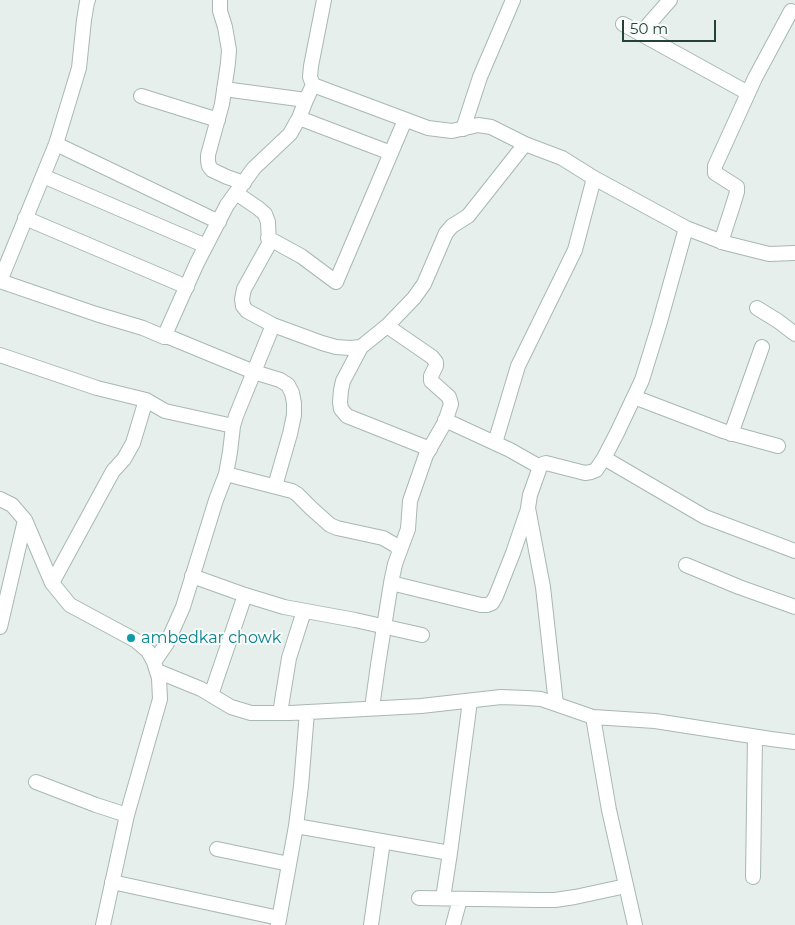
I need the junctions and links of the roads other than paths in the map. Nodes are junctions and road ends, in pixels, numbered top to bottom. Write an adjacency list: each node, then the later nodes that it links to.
1 (220, 0): 10 (street)
2 (324, 0): 9 (street)
3 (513, 0): 17 (street)
4 (670, 0): 8 (street)
5 (87, 1): 18 (street)
6 (791, 11): 11 (street)
7 (624, 24): 8 (street)
8 (641, 33): 11 (street)
9 (313, 85): 13 (street); 16 (street)
10 (224, 89): 13 (street); 15 (street)
11 (748, 92): 28 (street)
12 (141, 96): 15 (street)
13 (306, 100): 14 (street)
14 (299, 118): 20 (street); 23 (street)
15 (218, 120): 23 (street)
16 (405, 120): 17 (street); 20 (street)
17 (463, 129): 19 (street)
18 (56, 144): 21 (street); 25 (street)
19 (525, 144): 22 (street); 35 (street)
20 (391, 153): 27 (street)
21 (43, 176): 24 (street); 29 (street)
22 (594, 178): 26 (street); 47 (street)
23 (240, 188): 25 (street); 27 (street)
24 (26, 218): 31 (street); 32 (street)
25 (219, 222): 29 (street)
26 (686, 228): 28 (street); 42 (street)
27 (268, 238): 34 (street)
28 (721, 242): 30 (street)
29 (206, 246): 32 (street)
30 (795, 254)
31 (0, 281): 37 (street)
32 (186, 286): 37 (street)
33 (757, 308): 36 (street)
34 (273, 325): 38 (street); 41 (street)
35 (386, 326): 38 (street); 44 (street)
36 (795, 334)
37 (164, 336): 41 (street)
38 (361, 347): 49 (street)
39 (762, 347): 46 (street)
40 (0, 355): 43 (street)
41 (254, 372): 45 (street); 53 (street)
42 (634, 397): 46 (street); 50 (street)
43 (146, 400): 45 (street); 61 (street)
44 (445, 420): 47 (street); 49 (street)
45 (233, 426): 52 (street)
46 (731, 434): 48 (street)
47 (495, 443): 51 (street)
48 (778, 446)
49 (430, 449): 57 (street)
50 (604, 458): 51 (street); 58 (street)
51 (540, 467): 55 (street)
52 (226, 474): 53 (street); 60 (street)
53 (275, 486): 57 (street)
54 (0, 498): 56 (street)
55 (528, 508): 62 (street); 72 (street)
56 (25, 520): 61 (street); 67 (street)
57 (400, 550): 62 (street)
58 (795, 551)
59 (686, 565): 64 (street)
60 (192, 576): 63 (street); 69 (street)
61 (52, 583): 69 (street)
62 (392, 583): 66 (street)
63 (245, 595): 65 (street); 70 (street)
64 (795, 607)
65 (304, 611): 66 (street); 75 (street)
66 (385, 626): 68 (street); 73 (street)
67 (0, 627)
68 (422, 635)
69 (155, 666): 70 (street); 80 (street)
70 (210, 695): 75 (street)
71 (470, 701): 72 (street); 73 (street); 84 (street)
72 (556, 704): 76 (street)
73 (372, 708): 74 (street)
74 (307, 712): 75 (street); 81 (street)
75 (280, 713)
76 (593, 717): 77 (street); 88 (street)
77 (755, 737): 78 (street); 86 (street)
78 (795, 742)
79 (36, 782): 80 (street)
80 (126, 815): 87 (street)
81 (296, 826): 82 (street); 85 (street)
82 (383, 841): 84 (street); 94 (street)
83 (217, 848): 85 (street)
84 (450, 853): 90 (street)
85 (289, 864): 92 (street)
86 (754, 877)
87 (112, 882): 92 (street); 93 (street)
88 (626, 886): 91 (street); 96 (street)
89 (419, 898): 90 (street)
90 (443, 898): 91 (street)
91 (460, 899): 95 (street)
92 (279, 922)
93 (103, 925)
94 (371, 925)
95 (453, 925)
96 (635, 925)

